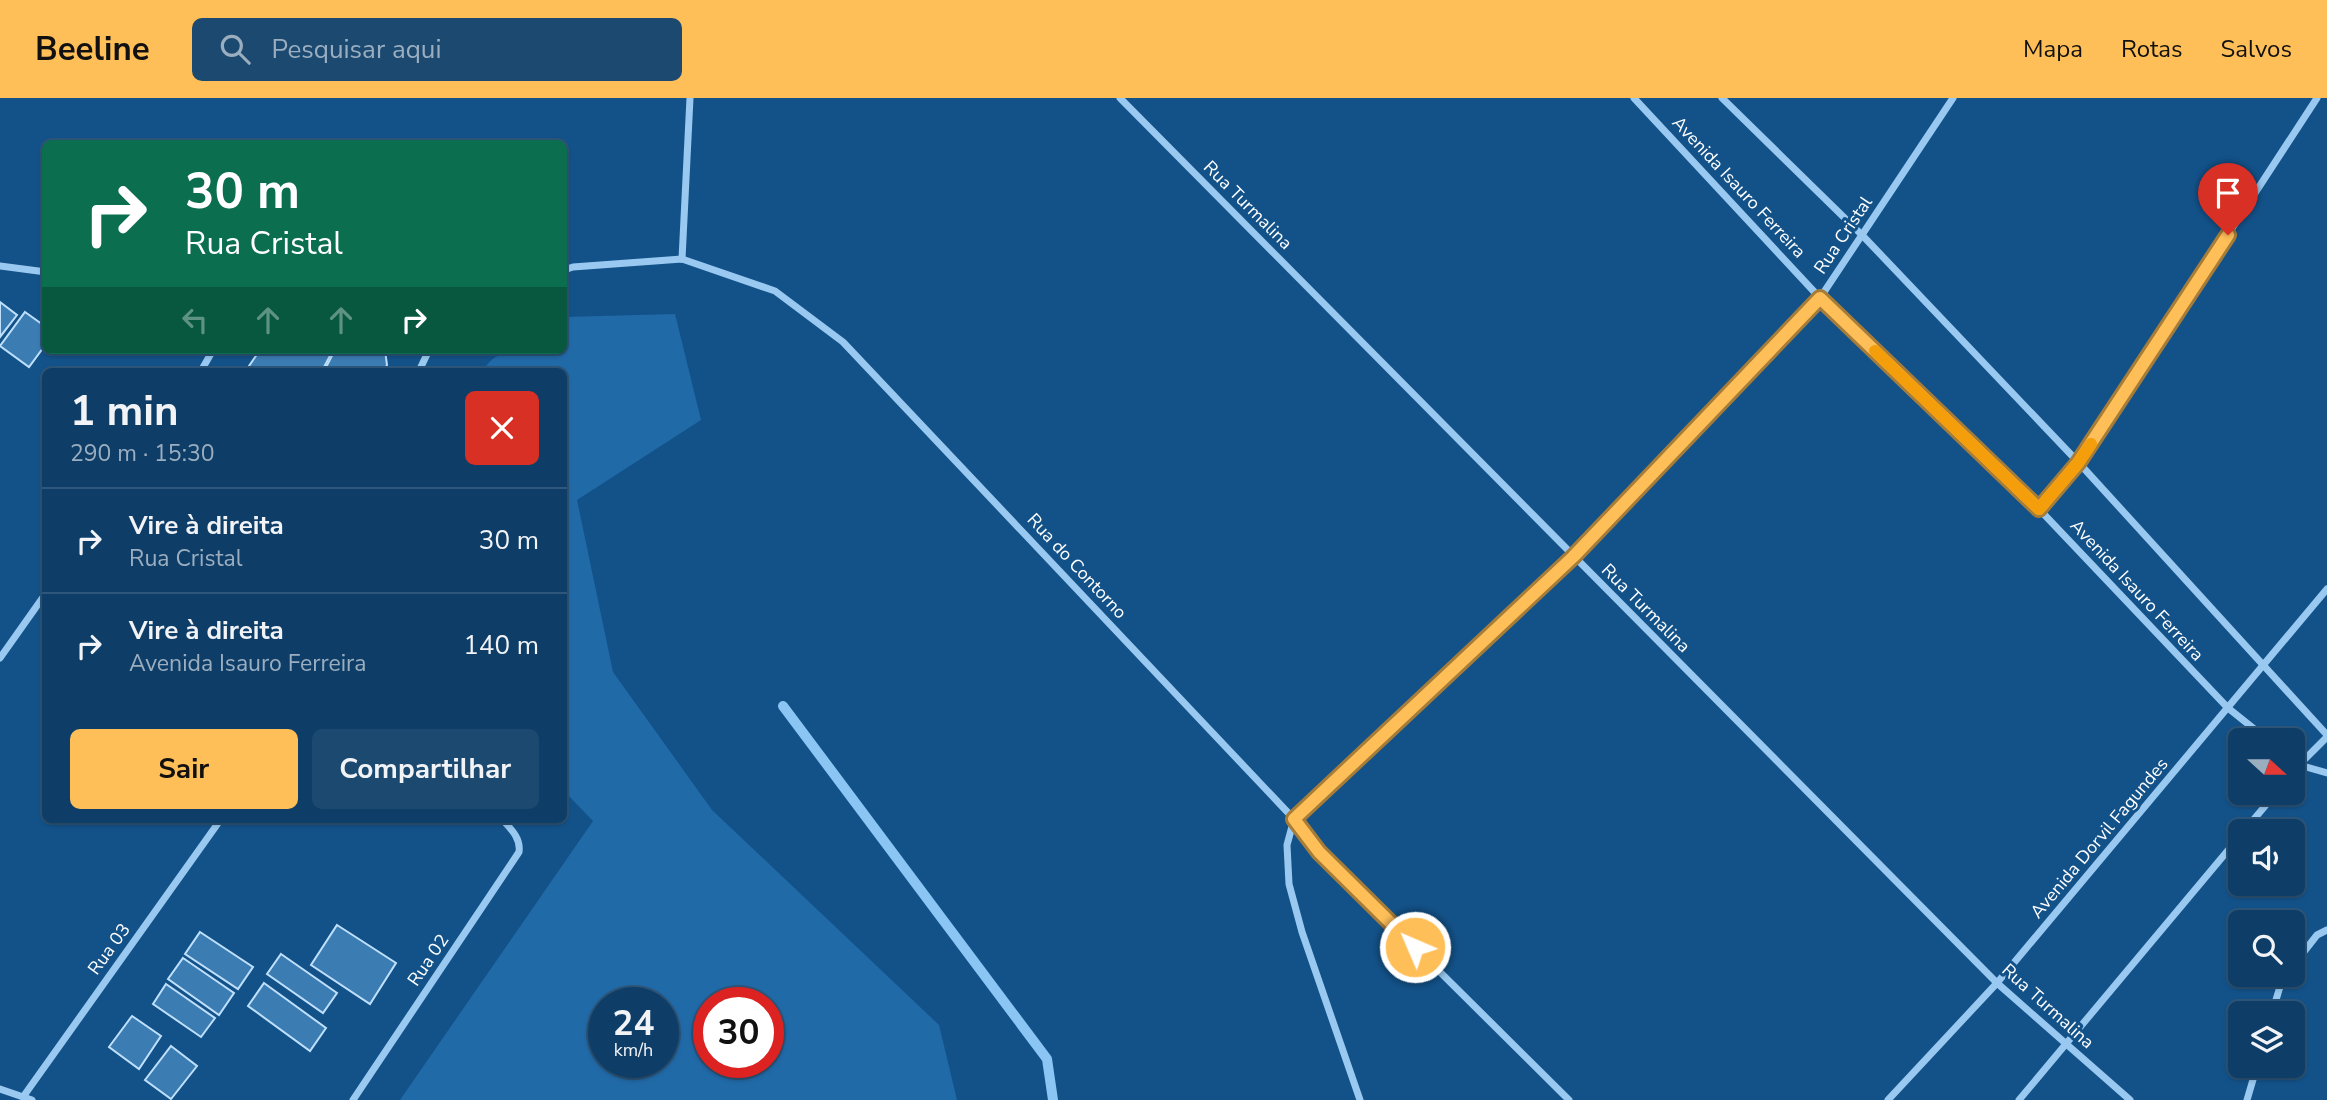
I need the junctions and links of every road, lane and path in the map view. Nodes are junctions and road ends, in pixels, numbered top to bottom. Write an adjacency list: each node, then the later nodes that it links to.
1 (690, 98): 8 (street)
2 (1121, 98): 15 (street, Rua Turmalina)
3 (1634, 98): 12 (street, Avenida Isauro Ferreira)
4 (1722, 98): 7 (street)
5 (1953, 98): 7 (street, Rua Cristal)
6 (2317, 98): 13 (street)
7 (1862, 235): 12 (street, Rua Cristal); 13 (street)
8 (682, 259): 10 (street, Rua do Contorno); 27 (street, Rua do Contorno)
9 (0, 266): 11 (street)
10 (567, 270)
11 (42, 271)
12 (1820, 298): 14 (street, Avenida Isauro Ferreira); 15 (street, Rua Cristal)
13 (2078, 463): 14 (street); 19 (street)
14 (2039, 509): 20 (street, Avenida Isauro Ferreira)
15 (1573, 557): 27 (street, Rua Cristal); 34 (street, Rua Turmalina)
16 (2327, 589): 19 (street, Avenida Dorvil Fagundes)
17 (42, 599): 18 (street)
18 (0, 658)
19 (2263, 667): 20 (street, Avenida Dorvil Fagundes); 22 (street)
20 (2228, 708): 21 (street, Avenida Isauro Ferreira); 34 (street, Avenida Dorvil Fagundes)
21 (2253, 728)
22 (2327, 736): 23 (street)
23 (2305, 754)
24 (2305, 765): 25 (street)
25 (2327, 773)
26 (2266, 805): 28 (street)
27 (1294, 819): 41 (street); 42 (street, Rua do Contorno)
28 (2254, 819)
29 (218, 823): 38 (street, Rua 03)
30 (506, 823): 40 (street, Rua 02)
31 (2228, 850): 35 (street)
32 (2327, 930): 33 (street)
33 (2305, 951)
34 (1997, 983): 35 (street, Rua Turmalina); 43 (street, Avenida Dorvil Fagundes)
35 (2067, 1045): 44 (street); 45 (street, Rua Turmalina)
36 (2253, 1078): 46 (street)
37 (0, 1089): 38 (street)
38 (23, 1097): 39 (street)
39 (32, 1100)
40 (352, 1100)
41 (1360, 1100)
42 (1569, 1100)
43 (1888, 1100)
44 (2019, 1100)
45 (2130, 1100)
46 (2247, 1100)

